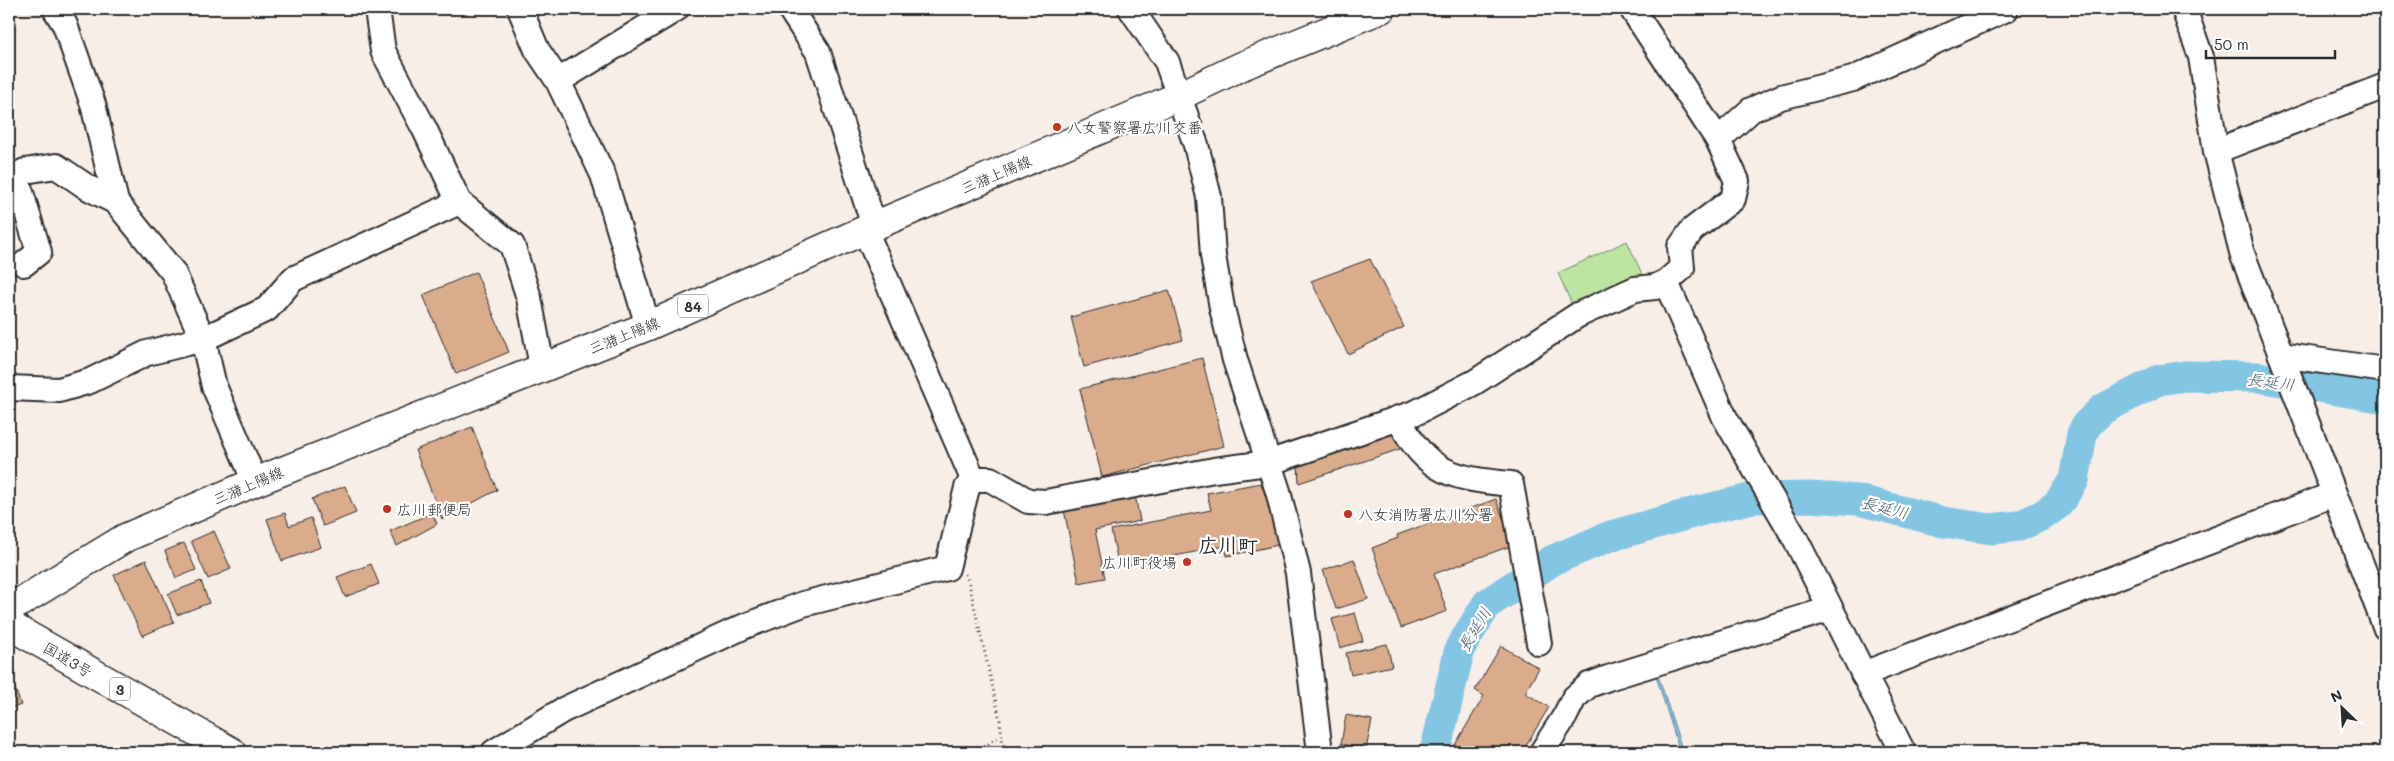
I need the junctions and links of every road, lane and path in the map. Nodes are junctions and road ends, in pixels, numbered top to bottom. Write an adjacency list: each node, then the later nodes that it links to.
1 (55, 9): 18 (street)
2 (377, 9): 19 (street)
3 (520, 9): 12 (street)
4 (676, 9): 12 (street)
5 (790, 9): 20 (street)
6 (1131, 9): 14 (street)
7 (1381, 9): 14 (main road, 三潴上陽線 / 84)
8 (1632, 9): 15 (street)
9 (2006, 9): 11 (street)
10 (2184, 9): 16 (street)
11 (1978, 15): 15 (street)
12 (558, 81): 23 (street)
13 (2385, 86): 16 (street)
14 (1179, 96): 20 (main road, 三潴上陽線 / 84); 30 (street)
15 (1718, 140): 22 (street)
16 (2216, 151): 25 (street)
17 (12, 173): 18 (street); 21 (street)
18 (116, 202): 24 (street)
19 (459, 202): 24 (street); 26 (street)
20 (870, 228): 23 (main road, 三潴上陽線 / 84); 31 (street)
21 (24, 264)
22 (1666, 282): 29 (street); 36 (street)
23 (648, 326): 26 (main road, 三潴上陽線 / 84)
24 (203, 339): 28 (street); 32 (street)
25 (2282, 359): 27 (street); 33 (street)
26 (542, 367): 32 (main road, 三潴上陽線 / 84)
27 (2385, 370)
28 (9, 388)
29 (1399, 418): 30 (street); 39 (street)
30 (1268, 463): 31 (street); 46 (street)
31 (973, 479): 34 (street)
32 (255, 482): 35 (main road, 三潴上陽線 / 84)
33 (2334, 494): 38 (street); 40 (street)
34 (947, 568): 41 (path); 43 (street)
35 (9, 609)
36 (1830, 609): 40 (street); 47 (street)
37 (9, 625): 42 (main road, 国道3号 / 3)
38 (2385, 626)
39 (1539, 643)
40 (1864, 674): 48 (street)
41 (1000, 736): 44 (path); 45 (path)
42 (232, 752)
43 (494, 752)
44 (982, 752)
45 (1006, 752)
46 (1320, 752)
47 (1542, 752)
48 (1903, 752)

